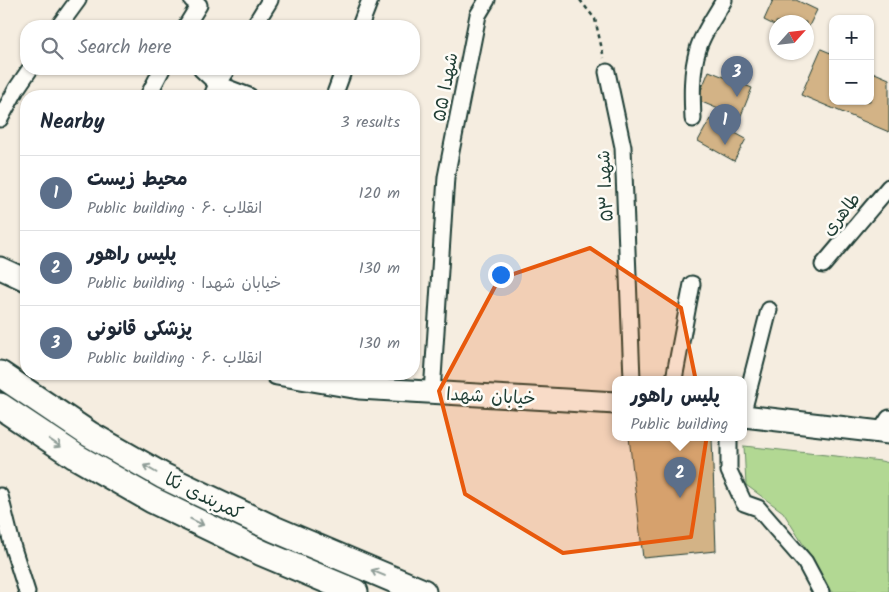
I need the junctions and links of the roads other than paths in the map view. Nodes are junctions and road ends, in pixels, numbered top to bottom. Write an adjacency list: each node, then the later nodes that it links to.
1 (78, 0): 7 (street)
2 (192, 0): 8 (street)
3 (270, 0): 9 (street)
4 (370, 0): 10 (street)
5 (487, 0): 32 (street, شهدا ۵۵)
6 (724, 0): 21 (street)
7 (64, 20)
8 (190, 20)
9 (258, 20)
10 (362, 20)
11 (606, 72): 29 (street, شهدا ۵۳)
12 (26, 75): 20 (street)
13 (159, 75): 17 (street)
14 (205, 75): 18 (street)
15 (224, 75): 18 (street)
16 (342, 75): 19 (street)
17 (151, 90)
18 (215, 90)
19 (336, 90)
20 (0, 119)
21 (694, 119)
22 (889, 187): 23 (street, طاهری)
23 (823, 266)
24 (0, 268): 25 (main road)
25 (20, 277)
26 (692, 284): 30 (street)
27 (769, 310): 33 (street)
28 (0, 374): 44 (highway, کمربندی نکا, one-way to 28)
29 (632, 376)
30 (675, 376)
31 (312, 380): 32 (main road, خیابان شهدا)
32 (432, 393): 34 (main road, خیابان شهدا)
33 (747, 396)
34 (612, 403)
35 (0, 406): 38 (highway, کمربندی نکا)
36 (0, 412): 38 (highway)
37 (747, 416): 39 (main road)
38 (27, 424): 43 (highway, کمربندی نکا, one-way to 43)
39 (886, 428)
40 (729, 441): 45 (street)
41 (0, 496): 42 (street)
42 (27, 592)
43 (354, 592)
44 (422, 592)
45 (821, 592)

